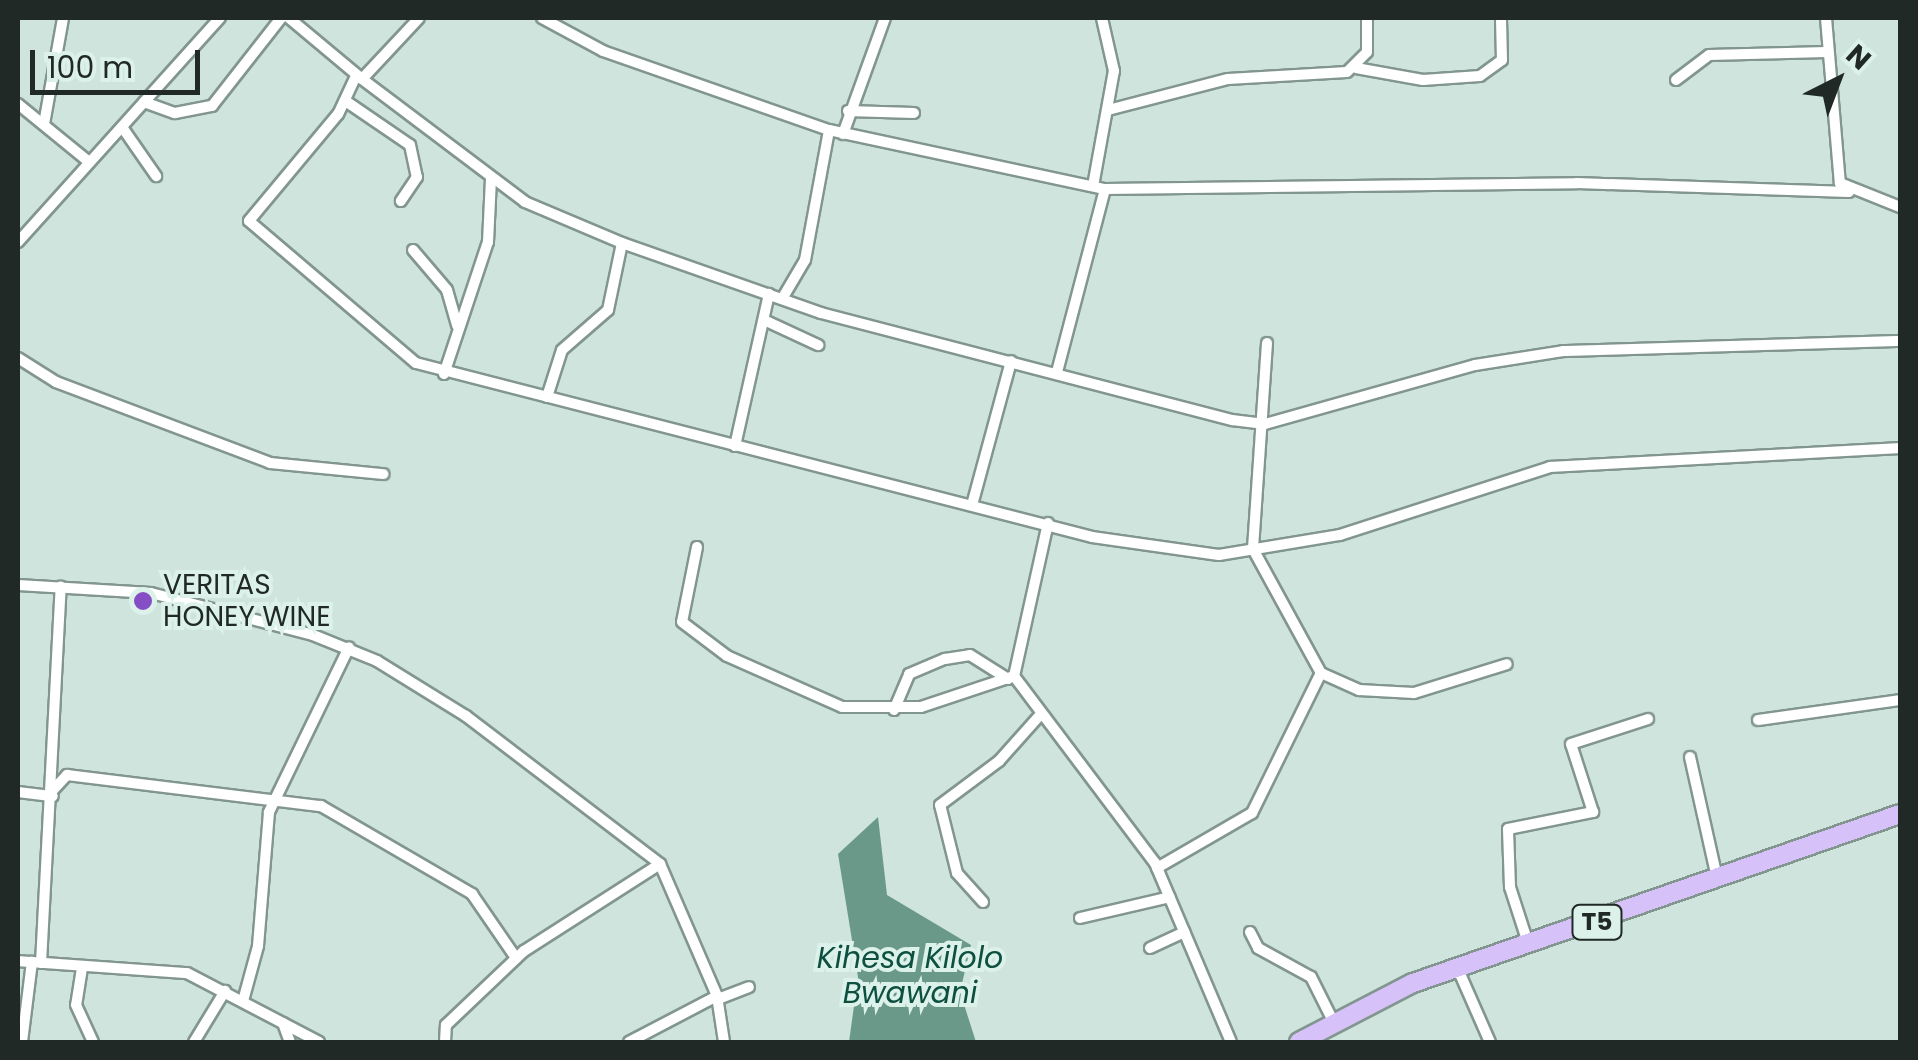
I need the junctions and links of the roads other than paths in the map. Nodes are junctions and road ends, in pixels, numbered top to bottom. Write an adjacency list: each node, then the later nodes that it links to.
1 (63, 18): 22 (street)
2 (220, 18): 16 (street)
3 (281, 18): 16 (street)
4 (289, 18): 14 (street)
5 (419, 18): 14 (street)
6 (542, 18): 24 (street)
7 (885, 18): 20 (street)
8 (1102, 18): 19 (street)
9 (1368, 18): 13 (street)
10 (1501, 18): 13 (street)
11 (1826, 18): 12 (street)
12 (1827, 52): 15 (street); 31 (street)
13 (1356, 68): 19 (street)
14 (359, 78): 17 (street); 28 (street)
15 (1676, 80)
16 (144, 102): 23 (street)
17 (347, 102): 32 (street); 47 (street)
18 (18, 104): 22 (street)
19 (1108, 110): 29 (street)
20 (846, 112): 21 (street); 25 (street)
21 (914, 114)
22 (44, 124): 26 (street)
23 (122, 128): 26 (street); 27 (street)
24 (829, 130): 25 (street); 38 (street)
25 (842, 134): 29 (street)
26 (89, 162): 34 (street)
27 (156, 176)
28 (490, 178): 35 (street); 40 (street)
29 (1092, 186): 30 (street)
30 (1106, 189): 31 (street); 46 (street)
31 (1849, 192): 33 (street)
32 (401, 201)
33 (1900, 207)
34 (18, 242)
35 (622, 244): 37 (street); 48 (street)
36 (413, 250): 40 (street)
37 (769, 294): 38 (street); 39 (street)
38 (782, 299): 45 (street)
39 (764, 320): 43 (street); 50 (street)
40 (459, 332): 47 (street)
41 (1900, 341): 49 (street)
42 (1267, 343): 49 (street)
43 (818, 345)
44 (18, 358): 52 (street)
45 (1011, 362): 46 (street); 53 (street)
46 (1057, 372): 49 (street)
47 (444, 374): 48 (street)
48 (547, 397): 50 (street)
49 (1266, 424): 56 (street)
50 (734, 446): 53 (street)
51 (1900, 448): 56 (street)
52 (383, 474)
53 (972, 505): 54 (street)
54 (1048, 523): 56 (street); 62 (street)
55 (697, 547): 64 (street)
56 (1254, 549): 61 (street)
57 (18, 584): 58 (street)
58 (61, 587): 59 (street); 69 (street)
59 (349, 647): 73 (street); 75 (street)
60 (1506, 664): 61 (street)
61 (1322, 673): 76 (street)
62 (1011, 678): 64 (street); 64 (street); 65 (street)
63 (1900, 700): 67 (street)
64 (894, 710)
65 (1040, 715): 76 (street); 79 (street)
66 (1648, 719): 83 (street)
67 (1758, 720)
68 (1690, 757): 77 (street)
69 (52, 762): 70 (street); 72 (street)
70 (67, 775): 72 (street); 73 (street)
71 (18, 792): 72 (street)
72 (53, 793): 87 (street)
73 (275, 798): 85 (street); 93 (street)
74 (1900, 814): 77 (highway, T5)
75 (660, 864): 85 (street); 92 (street)
76 (1157, 868): 78 (street)
77 (1717, 878): 83 (highway, T5)
78 (1170, 897): 80 (street); 81 (street)
79 (983, 902)
80 (1080, 918)
81 (1184, 932): 84 (street); 104 (street)
82 (1250, 932): 95 (street)
83 (1529, 946): 89 (highway, T5)
84 (1150, 948)
85 (516, 958): 101 (street)
86 (18, 961): 87 (street)
87 (37, 962): 88 (street); 96 (street)
88 (82, 968): 91 (street); 97 (street)
89 (1458, 968): 95 (highway, T5); 106 (street)
90 (749, 987): 92 (street)
91 (225, 992): 93 (street); 98 (street)
92 (717, 998): 102 (street); 103 (street)
93 (243, 1001): 94 (street)
94 (281, 1017): 99 (street); 100 (street)
95 (1334, 1023): 105 (highway, T5)
96 (22, 1042)
97 (93, 1042)
98 (194, 1042)
99 (290, 1042)
100 (319, 1042)
101 (445, 1042)
102 (629, 1042)
103 (724, 1042)
104 (1231, 1042)
105 (1299, 1042)
106 (1490, 1042)

